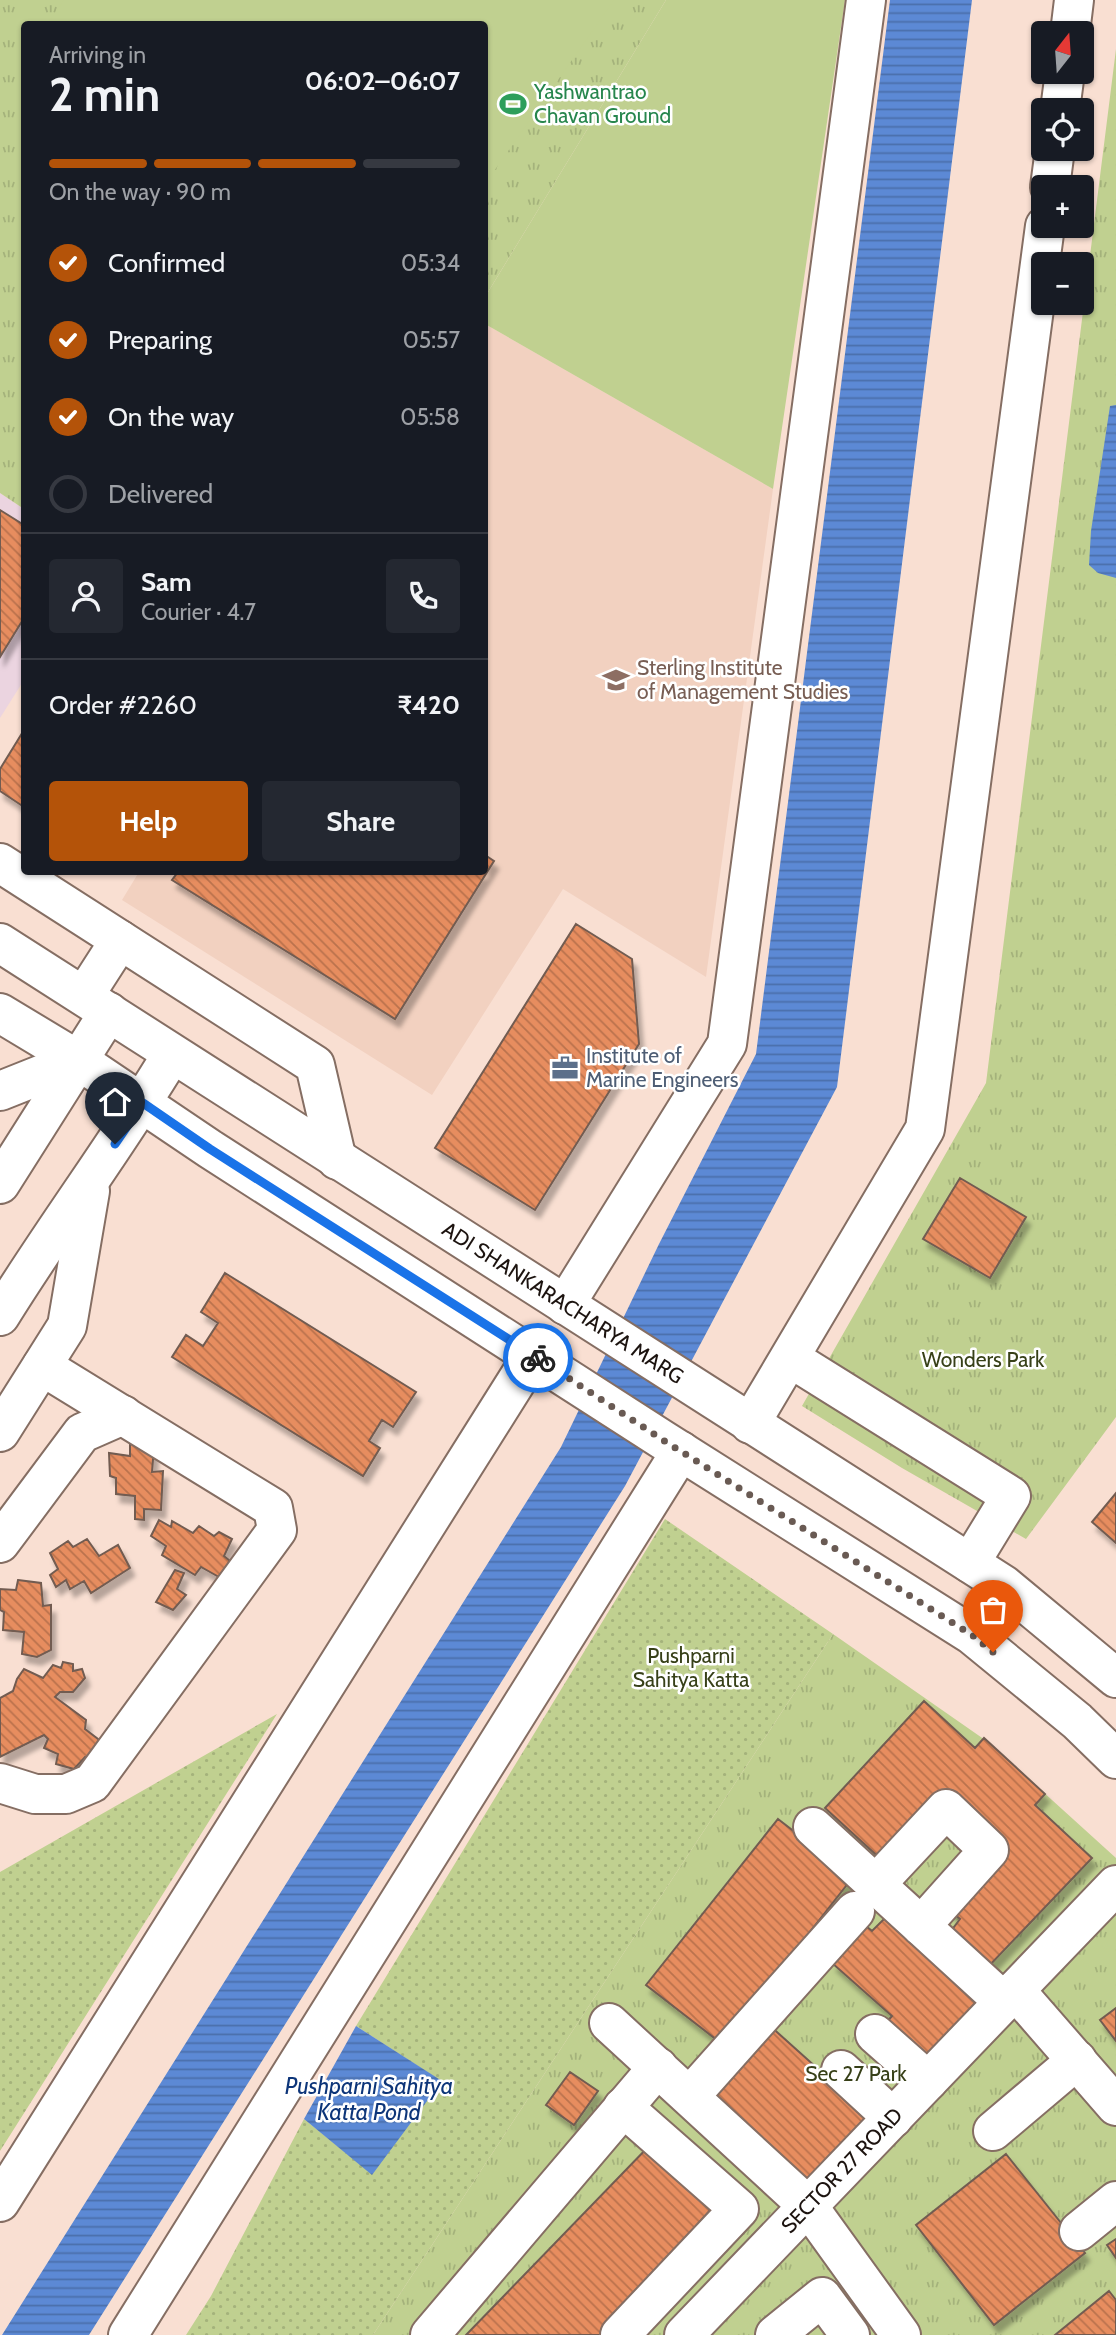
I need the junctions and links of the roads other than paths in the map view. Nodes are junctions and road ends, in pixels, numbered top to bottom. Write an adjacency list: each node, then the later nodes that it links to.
1 (866, 0): 17 (street)
2 (1074, 0): 3 (street)
3 (1071, 21)
4 (1043, 238): 19 (street)
5 (0, 863): 6 (street)
6 (120, 940): 8 (street); 14 (street)
7 (0, 943): 8 (street, ADI SHANKARACHARYA MARG)
8 (97, 1004): 10 (street, ADI SHANKARACHARYA MARG); 11 (street)
9 (0, 1013): 11 (street)
10 (172, 1054): 13 (street); 14 (street, ADI SHANKARACHARYA MARG)
11 (78, 1060): 12 (street); 13 (street); 16 (street)
12 (0, 1091)
13 (143, 1103): 15 (street); 20 (street)
14 (337, 1160): 17 (street, ADI SHANKARACHARYA MARG)
15 (92, 1179): 18 (street); 21 (street)
16 (0, 1184)
17 (576, 1312): 23 (street, ADI SHANKARACHARYA MARG)
18 (0, 1316)
19 (790, 1358): 23 (street); 27 (street)
20 (546, 1363): 25 (street); 48 (street)
21 (42, 1366): 22 (street); 24 (street)
22 (123, 1415): 26 (street); 30 (street)
23 (750, 1424): 27 (street, ADI SHANKARACHARYA MARG)
24 (0, 1432)
25 (672, 1446): 29 (street); 51 (street)
26 (0, 1543)
27 (970, 1563): 28 (street, ADI SHANKARACHARYA MARG)
28 (1116, 1678)
29 (1116, 1759)
30 (0, 1783)
31 (813, 1827): 33 (street)
32 (1116, 1885): 35 (street, SECTOR 27 ROAD)
33 (865, 1897): 34 (street); 34 (street); 42 (street)
34 (921, 1926): 35 (street)
35 (1009, 1996): 38 (street); 41 (street, SECTOR 27 ROAD)
36 (609, 2023): 39 (street)
37 (875, 2034): 41 (street)
38 (1077, 2060): 43 (street); 46 (street)
39 (657, 2067): 42 (street); 44 (street)
40 (841, 2070): 45 (street)
41 (928, 2081): 45 (street, SECTOR 27 ROAD)
42 (690, 2096): 49 (street)
43 (1116, 2106)
44 (623, 2107): 52 (street); 53 (street)
45 (893, 2118): 49 (street, SECTOR 27 ROAD)
46 (993, 2131)
47 (1116, 2200): 50 (street)
48 (0, 2202)
49 (808, 2206): 54 (street, SECTOR 27 ROAD); 57 (street)
50 (1079, 2231)
51 (128, 2335)
52 (430, 2335)
53 (620, 2335)
54 (684, 2335)
55 (775, 2335): 56 (street)
56 (850, 2335)
57 (901, 2335)

